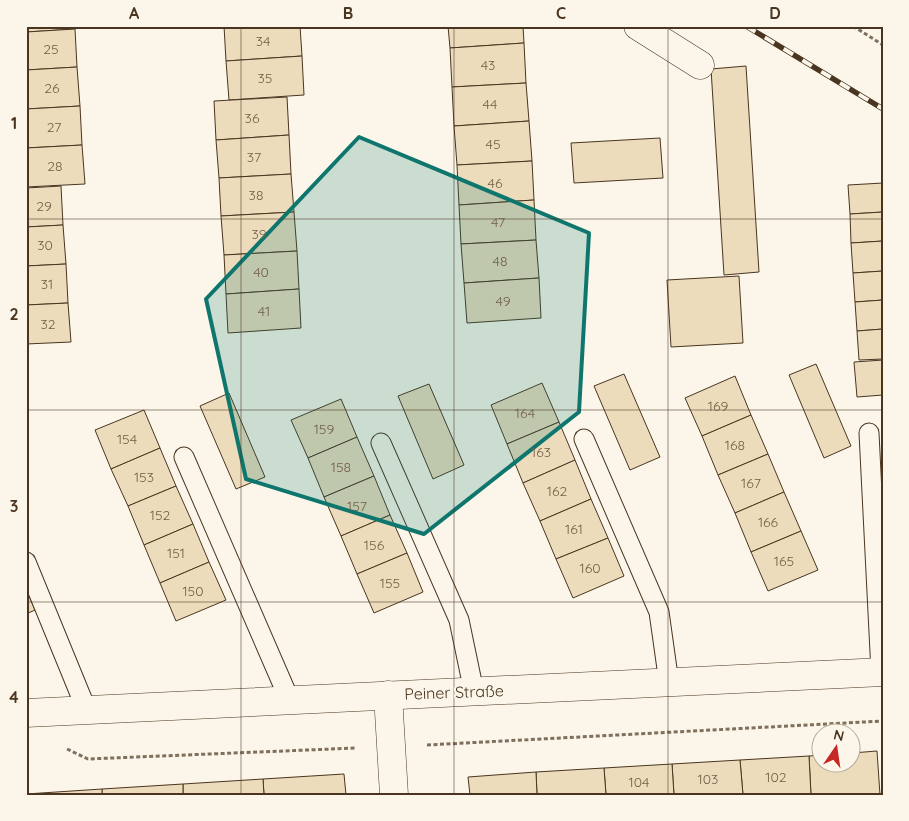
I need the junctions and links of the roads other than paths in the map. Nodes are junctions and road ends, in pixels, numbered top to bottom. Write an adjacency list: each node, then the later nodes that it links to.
1 (638, 26): 2 (main road)
2 (700, 65)
3 (869, 433): 8 (lane)
4 (584, 439): 9 (lane)
5 (381, 443): 10 (lane)
6 (184, 457): 12 (lane)
7 (26, 562): 13 (lane)
8 (882, 672): 9 (main road, Peiner Straße)
9 (669, 683): 10 (main road, Peiner Straße)
10 (474, 692): 11 (main road, Peiner Straße)
11 (388, 695): 12 (main road, Peiner Straße); 15 (main road)
12 (290, 701): 13 (main road, Peiner Straße)
13 (87, 711): 14 (main road, Peiner Straße)
14 (26, 713)
15 (394, 795)

